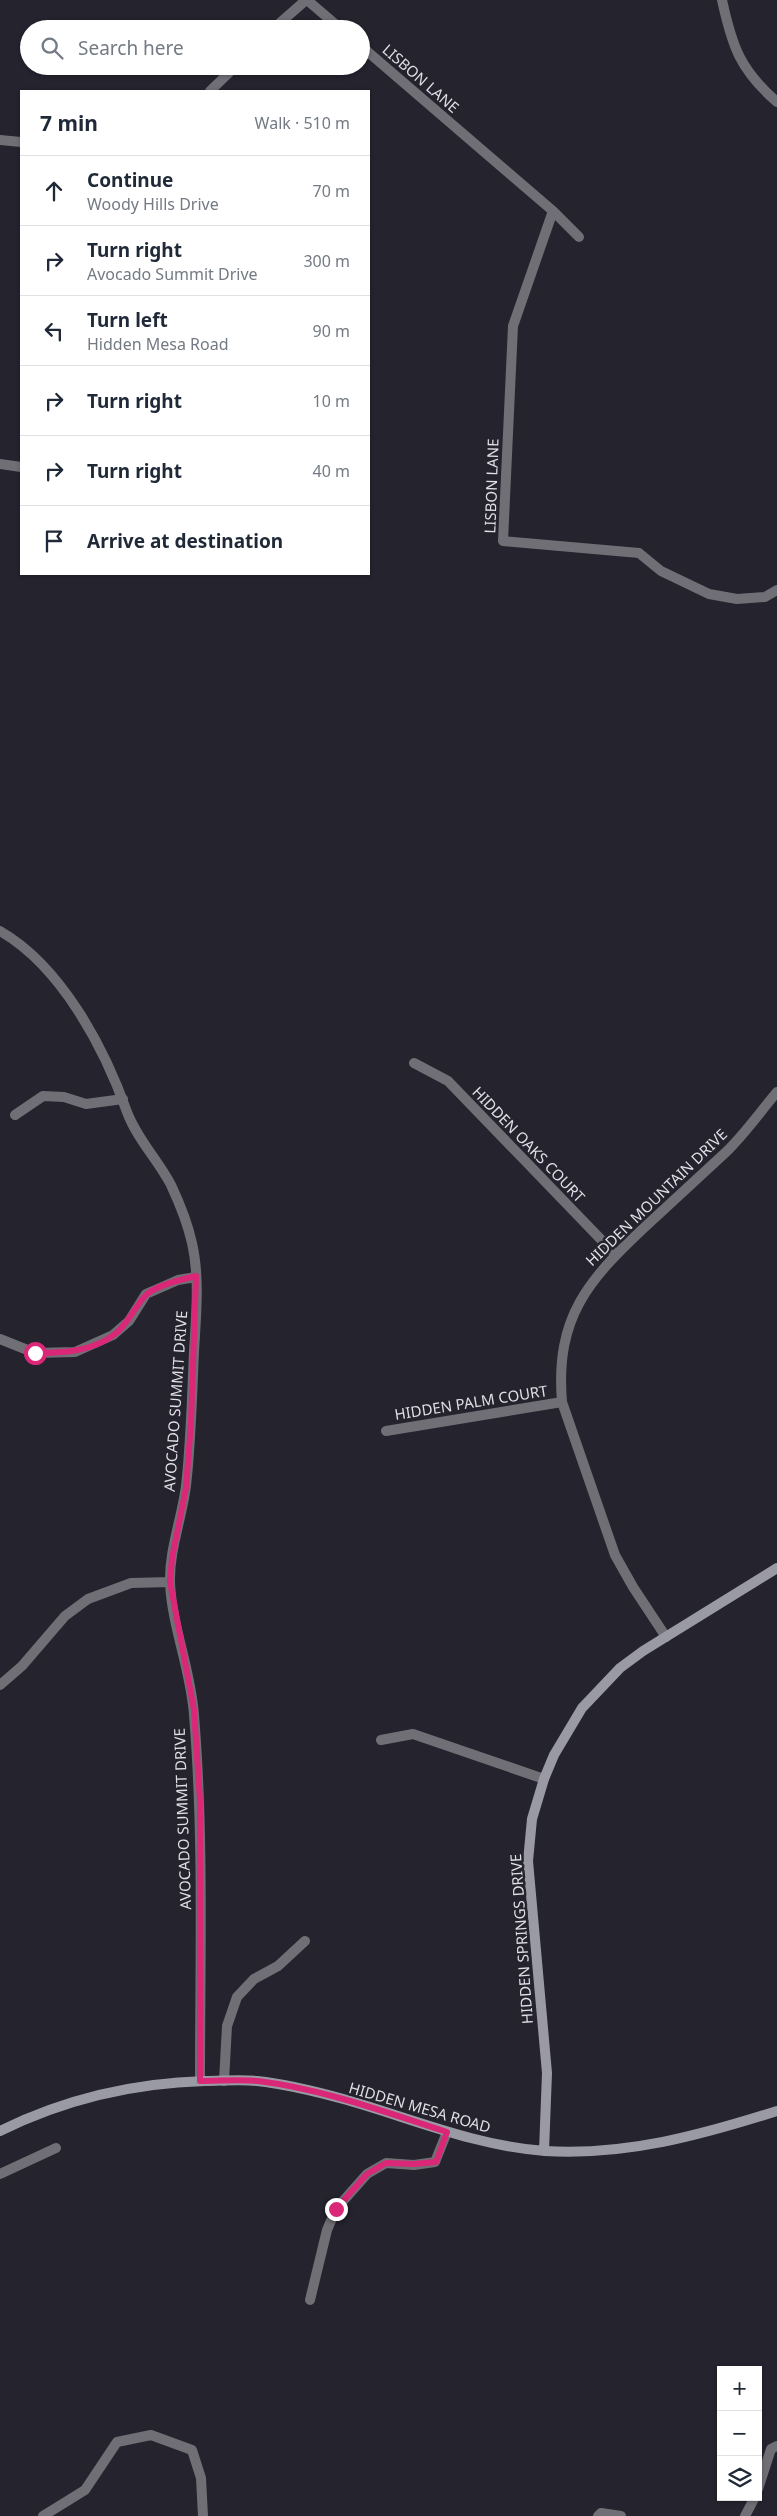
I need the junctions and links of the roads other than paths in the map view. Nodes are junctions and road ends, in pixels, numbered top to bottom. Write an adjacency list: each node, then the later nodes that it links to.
1 (306, 0): 3 (street); 4 (street)
2 (722, 0): 8 (street)
3 (284, 20)
4 (330, 20)
5 (370, 54): 11 (street, LISBON LANE)
6 (227, 75): 7 (street)
7 (211, 90)
8 (777, 102)
9 (0, 140): 10 (street)
10 (20, 142)
11 (553, 211): 12 (street, LISBON LANE); 15 (street, LISBON LANE)
12 (580, 237)
13 (0, 464): 14 (street)
14 (20, 467)
15 (777, 590)
16 (0, 930): 19 (street, AVOCADO SUMMIT DRIVE)
17 (414, 1063): 21 (street, HIDDEN OAKS COURT)
18 (777, 1092): 21 (street, HIDDEN MOUNTAIN DRIVE)
19 (123, 1099): 20 (street); 22 (street, AVOCADO SUMMIT DRIVE)
20 (15, 1115)
21 (616, 1254): 24 (street, HIDDEN MOUNTAIN DRIVE)
22 (196, 1276): 23 (street); 27 (street, AVOCADO SUMMIT DRIVE)
23 (0, 1339)
24 (562, 1402): 25 (street, HIDDEN PALM COURT); 28 (street, HIDDEN MOUNTAIN DRIVE)
25 (386, 1431)
26 (777, 1568): 28 (street, HIDDEN SPRINGS DRIVE)
27 (170, 1582): 29 (street); 34 (street, AVOCADO SUMMIT DRIVE)
28 (666, 1636): 31 (street, HIDDEN SPRINGS DRIVE)
29 (0, 1685)
30 (381, 1740): 31 (street)
31 (544, 1779): 39 (street, HIDDEN SPRINGS DRIVE)
32 (305, 1941): 33 (street)
33 (224, 2080): 34 (street, HIDDEN MESA ROAD); 37 (street, HIDDEN MESA ROAD)
34 (200, 2081): 36 (street, HIDDEN MESA ROAD)
35 (777, 2111): 39 (street, HIDDEN MESA ROAD)
36 (0, 2131)
37 (447, 2132): 39 (street, HIDDEN MESA ROAD); 41 (street)
38 (56, 2148): 40 (street)
39 (544, 2150)
40 (0, 2174)
41 (310, 2300)
42 (777, 2446): 43 (street)
43 (762, 2477)
44 (753, 2501): 49 (street)
45 (43, 2516): 46 (street)
46 (203, 2516)
47 (598, 2516): 48 (street)
48 (621, 2516)
49 (745, 2516)

